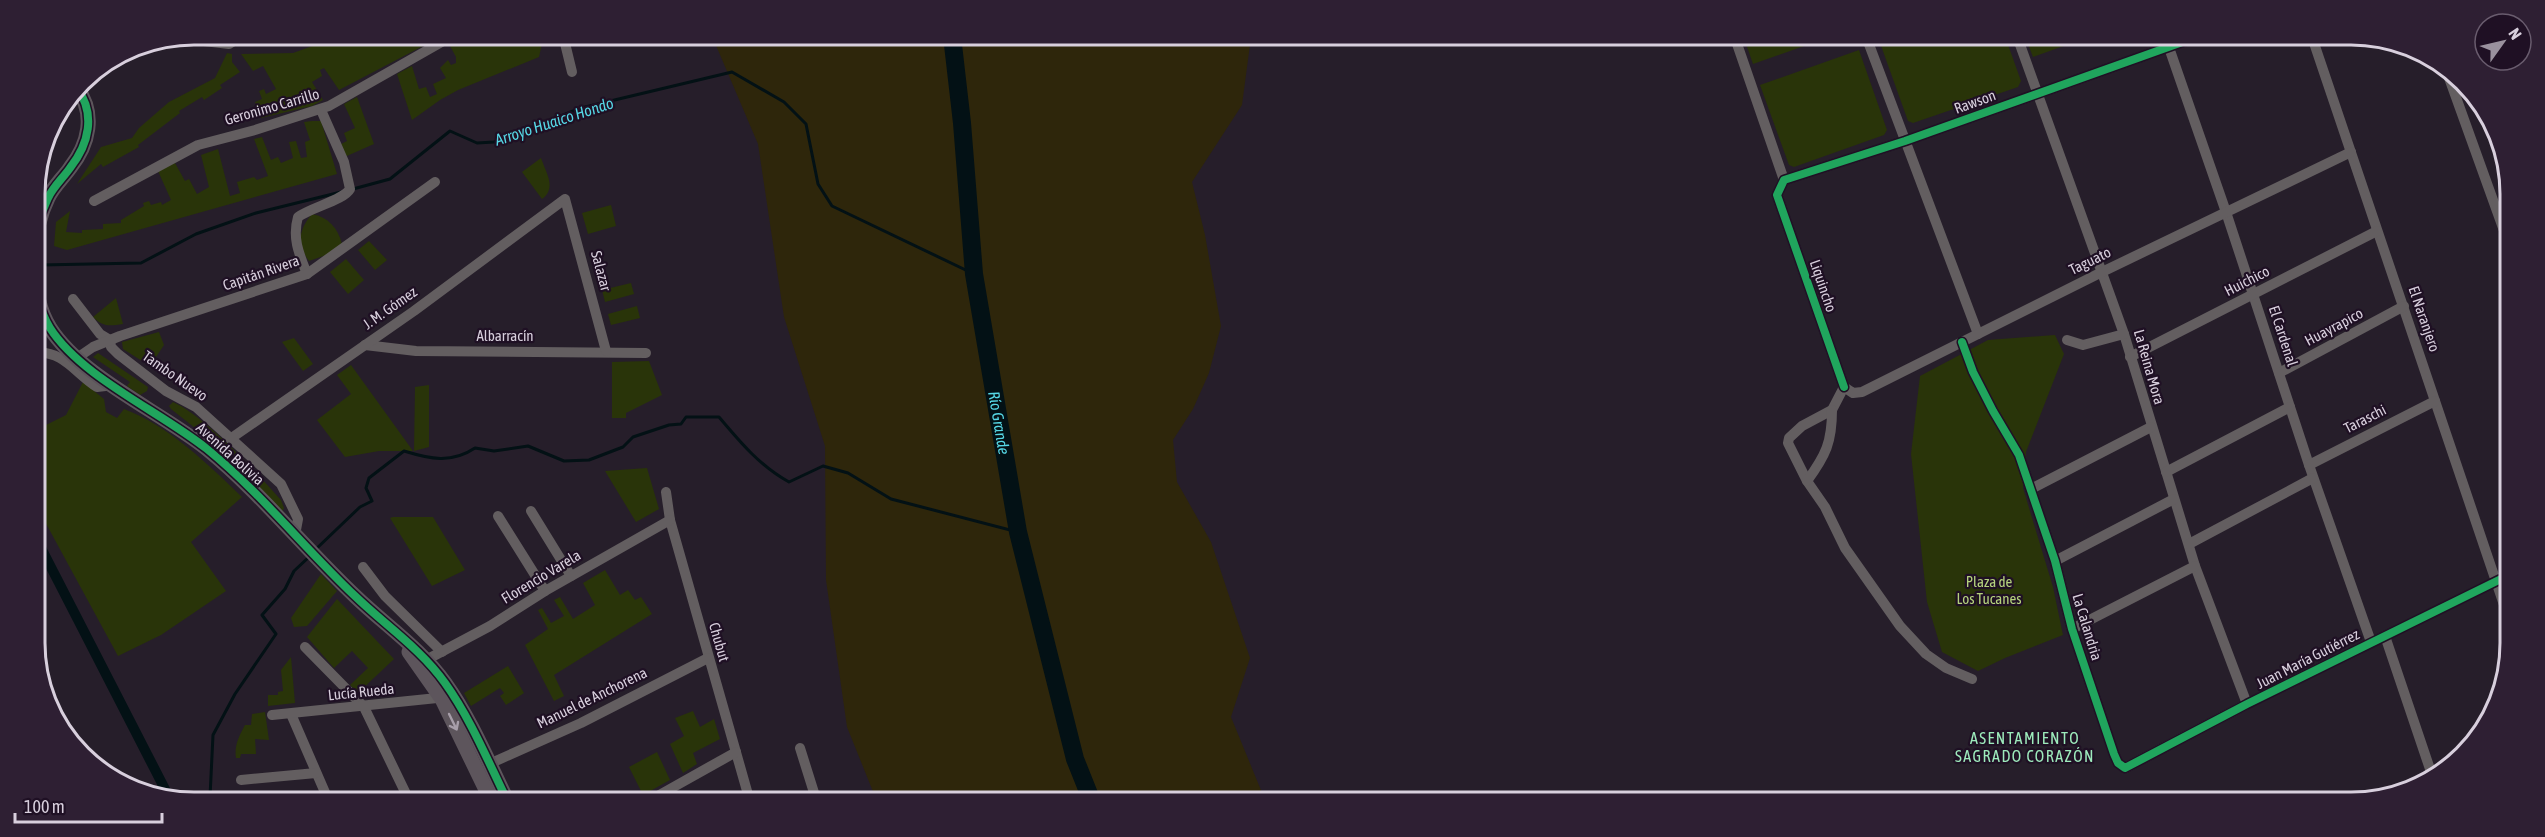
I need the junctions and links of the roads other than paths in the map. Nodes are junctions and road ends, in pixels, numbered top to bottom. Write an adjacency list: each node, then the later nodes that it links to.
1 (436, 45): 13 (street, Geronimo Carrillo)
2 (565, 45): 9 (street)
3 (1737, 45): 16 (street)
4 (1870, 45): 14 (street)
5 (2020, 45): 11 (street, La Reina Mora)
6 (2162, 45): 11 (street, Rawson)
7 (2168, 45): 21 (street, El Cardenal)
8 (2315, 45): 15 (street, El Naranjero)
9 (572, 72)
10 (2451, 84): 22 (street)
11 (2037, 94): 14 (street, Rawson); 24 (street, La Reina Mora)
12 (82, 97): 20 (street, Avenida Bolivia)
13 (321, 110): 19 (street, Geronimo Carrillo); 25 (street)
14 (1905, 141): 16 (street, Rawson); 30 (street)
15 (2351, 152): 21 (street, Taguato); 23 (street, El Naranjero)
16 (1784, 180): 43 (street, Liquincho)
17 (435, 182): 25 (street, Capitán Rivera)
18 (565, 199): 35 (street, J. M. Gómez); 36 (street, Salazar)
19 (94, 201)
20 (45, 204)
21 (2226, 212): 24 (street, Taguato); 26 (street, El Cardenal)
22 (2500, 220)
23 (2377, 231): 26 (street, Huichico); 28 (street, El Naranjero)
24 (2102, 272): 30 (street, Taguato); 31 (street, La Reina Mora)
25 (308, 274): 32 (street, Capitán Rivera)
26 (2253, 295): 39 (street, Huichico); 41 (street, El Cardenal)
27 (73, 299): 32 (street, Tambo Nuevo)
28 (2404, 306): 41 (street, Huayrapico); 44 (street, El Naranjero)
29 (45, 318): 40 (street, Avenida Bolivia)
30 (1978, 334): 34 (street, Taguato)
31 (2124, 334): 33 (street); 39 (street, La Reina Mora)
32 (110, 340): 40 (street, Capitán Rivera); 48 (street, Tambo Nuevo)
33 (2067, 340)
34 (1962, 342): 43 (street, Taguato); 53 (street, La Calandria)
35 (365, 345): 36 (street, Albarracín); 48 (street, J. M. Gómez)
36 (606, 351): 38 (street, Albarracín)
37 (45, 352): 42 (street)
38 (646, 353)
39 (2130, 357): 47 (street, La Reina Mora)
40 (77, 358): 42 (street, Avenida Bolivia)
41 (2279, 374): 45 (street, El Cardenal)
42 (114, 385): 59 (street, Avenida Bolivia)
43 (1844, 387): 46 (street)
44 (2435, 400): 49 (street, Taraschi); 65 (street, El Naranjero)
45 (2290, 406): 49 (street, El Cardenal); 50 (street)
46 (1832, 410): 52 (street); 52 (street)
47 (2151, 427): 50 (street, La Reina Mora); 53 (street)
48 (230, 439): 59 (street, Tambo Nuevo)
49 (2309, 465): 51 (street, El Cardenal)
50 (2166, 472): 55 (street, La Reina Mora)
51 (2313, 478): 60 (street); 71 (street, El Cardenal)
52 (1807, 481): 76 (street)
53 (2031, 489): 61 (street, La Calandria)
54 (666, 492): 58 (street, Chubut)
55 (2174, 499): 60 (street, La Reina Mora); 61 (street)
56 (531, 511): 64 (street)
57 (498, 516): 67 (street)
58 (670, 519): 64 (street, Florencio Varela); 74 (street, Chubut)
59 (300, 540): 70 (street, Avenida Bolivia)
60 (2189, 544): 62 (street, La Reina Mora)
61 (2055, 561): 68 (street, La Calandria)
62 (2195, 566): 68 (street); 78 (street, La Reina Mora)
63 (363, 567): 73 (street)
64 (571, 576): 67 (street, Florencio Varela)
65 (2500, 576)
66 (2500, 579): 69 (street, Juan María Gutiérrez)
67 (544, 591): 73 (street, Florencio Varela)
68 (2072, 628): 85 (street, La Calandria)
69 (2385, 636): 71 (street, Juan María Gutiérrez); 86 (street)
70 (399, 637): 75 (street, Avenida Bolivia); 77 (street, Avenida Bolivia)
71 (2371, 642): 78 (street, Juan María Gutiérrez)
72 (305, 647): 79 (street)
73 (442, 652): 75 (street, Florencio Varela)
74 (708, 658): 83 (street, Chubut); 84 (street, Manuel de Anchorena)
75 (426, 660): 77 (street, Avenida Bolivia)
76 (1972, 679)
77 (448, 697): 79 (street, Lucía Rueda); 84 (street, Avenida Bolivia); 91 (street, Avenida Bolivia, one-way to 91)
78 (2247, 704): 85 (street, Juan María Gutiérrez)
79 (364, 707): 80 (street, Lucía Rueda); 90 (street)
80 (291, 714): 81 (street, Lucía Rueda); 87 (street)
81 (272, 715)
82 (800, 748): 95 (street)
83 (736, 752): 93 (street); 94 (street, Chubut)
84 (489, 764): 92 (street, Avenida Bolivia)
85 (2125, 768)
86 (2430, 769)
87 (316, 773): 88 (street); 89 (street)
88 (241, 780)
89 (325, 792)
90 (405, 792)
91 (488, 792)
92 (503, 792)
93 (665, 792)
94 (747, 792)
95 (814, 792)

